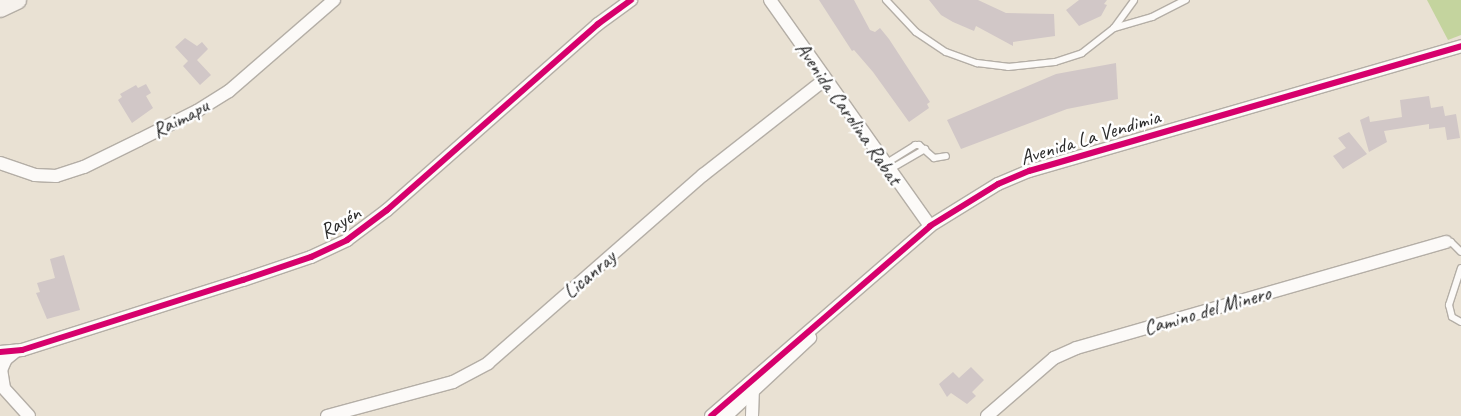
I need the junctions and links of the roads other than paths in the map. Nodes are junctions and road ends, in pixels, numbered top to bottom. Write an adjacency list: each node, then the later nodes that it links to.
1 (17, 0): 8 (street)
2 (334, 0): 13 (street, Raimapu)
3 (631, 0): 21 (street, Rayén)
4 (770, 0): 11 (street, Avenida Carolina Rabat)
5 (886, 0): 9 (lane)
6 (1134, 0): 9 (lane)
7 (1186, 0): 9 (lane)
8 (0, 8)
9 (1114, 28)
10 (1461, 46): 15 (street, Avenida La Vendimia)
11 (824, 80): 14 (street, Avenida Carolina Rabat); 26 (street, Licanray)
12 (946, 156): 14 (lane)
13 (0, 163)
14 (887, 167): 15 (street, Avenida Carolina Rabat)
15 (930, 226): 20 (street, Avenida La Vendimia)
16 (1446, 242): 17 (lane); 30 (street, Camino del Minero)
17 (1461, 252)
18 (1461, 268): 19 (lane)
19 (1461, 322)
20 (819, 324): 24 (street, Avenida La Vendimia); 27 (street, Avenida La Vendimia)
21 (16, 351): 22 (street, Rayén); 23 (street)
22 (0, 352)
23 (2, 386): 25 (street)
24 (753, 392): 28 (street, Avenida La Vendimia); 29 (street)
25 (29, 416)
26 (327, 416)
27 (711, 416)
28 (726, 416)
29 (752, 416)
30 (987, 416)

